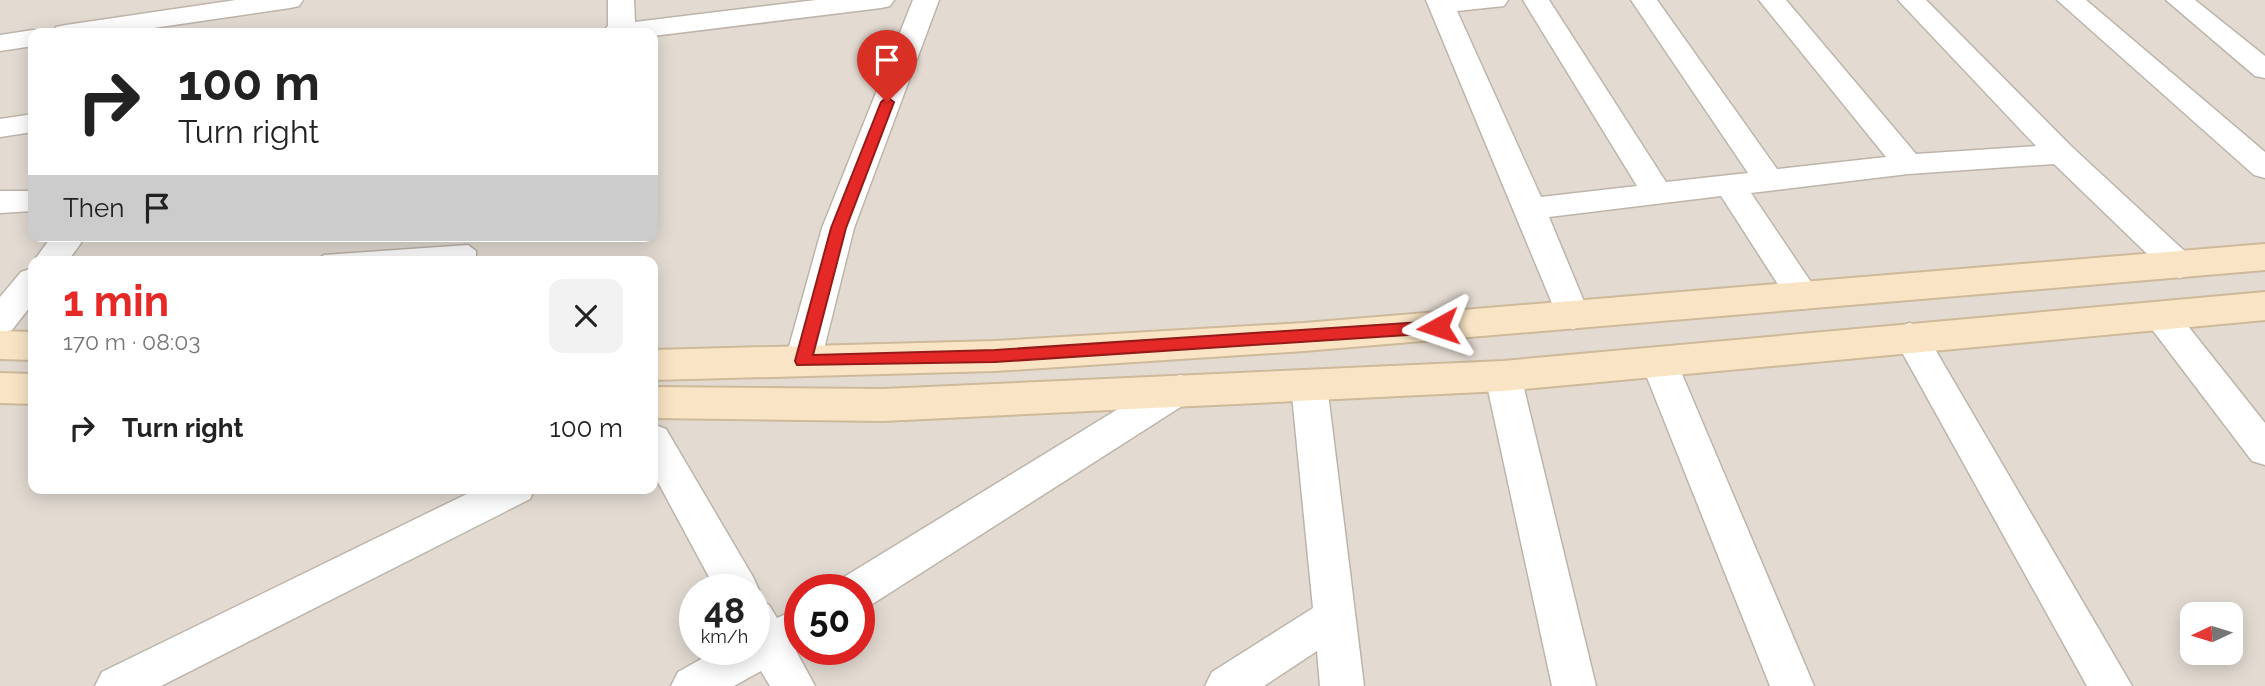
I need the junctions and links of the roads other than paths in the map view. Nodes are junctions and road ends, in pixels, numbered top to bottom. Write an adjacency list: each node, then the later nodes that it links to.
1 (290, 0): 13 (street)
2 (621, 0): 15 (street)
3 (881, 0): 16 (street)
4 (926, 0): 47 (street)
5 (1495, 0): 12 (street)
6 (1536, 0): 27 (street)
7 (1644, 0): 25 (street)
8 (1772, 0): 23 (street)
9 (1911, 0): 22 (street)
10 (2070, 0): 24 (street)
11 (2179, 0): 19 (street)
12 (1440, 2): 30 (street)
13 (205, 15): 14 (street)
14 (105, 28)
15 (618, 28)
16 (658, 28)
17 (28, 39): 18 (street)
18 (0, 43)
19 (2265, 71)
20 (28, 124): 21 (street)
21 (0, 128)
22 (2061, 154): 23 (street); 36 (street)
23 (1908, 164): 25 (street)
24 (2265, 168)
25 (1768, 179): 26 (street)
26 (1729, 184): 27 (street); 38 (street)
27 (1658, 194): 30 (street)
28 (28, 201): 29 (street)
29 (0, 202)
30 (1530, 209): 41 (street)
31 (64, 242): 32 (street)
32 (53, 256)
33 (396, 256): 34 (lane)
34 (468, 256)
35 (2265, 257): 36 (main road)
36 (2180, 266): 38 (main road)
37 (28, 286): 42 (street)
38 (1804, 297): 41 (main road)
39 (2265, 306): 40 (main road)
40 (2160, 315): 43 (main road); 58 (street)
41 (1573, 316): 47 (main road)
42 (0, 321)
43 (1910, 336): 46 (main road); 71 (street)
44 (0, 345): 45 (main road)
45 (28, 346)
46 (1658, 360): 49 (main road); 70 (street)
47 (803, 361): 48 (main road)
48 (658, 365)
49 (1503, 376): 50 (main road); 69 (street)
50 (1309, 385): 53 (main road); 62 (street)
51 (0, 388): 52 (main road)
52 (28, 389)
53 (1180, 389): 55 (main road); 61 (street)
54 (658, 402): 55 (main road)
55 (695, 402): 56 (street)
56 (658, 419)
57 (658, 448): 60 (street)
58 (2265, 450)
59 (504, 494): 64 (street)
60 (729, 574)
61 (875, 580)
62 (1335, 616): 67 (street); 68 (street)
63 (775, 631): 65 (street); 66 (street)
64 (117, 686)
65 (693, 686)
66 (793, 686)
67 (1227, 686)
68 (1342, 686)
69 (1574, 686)
70 (1792, 686)
71 (2110, 686)

